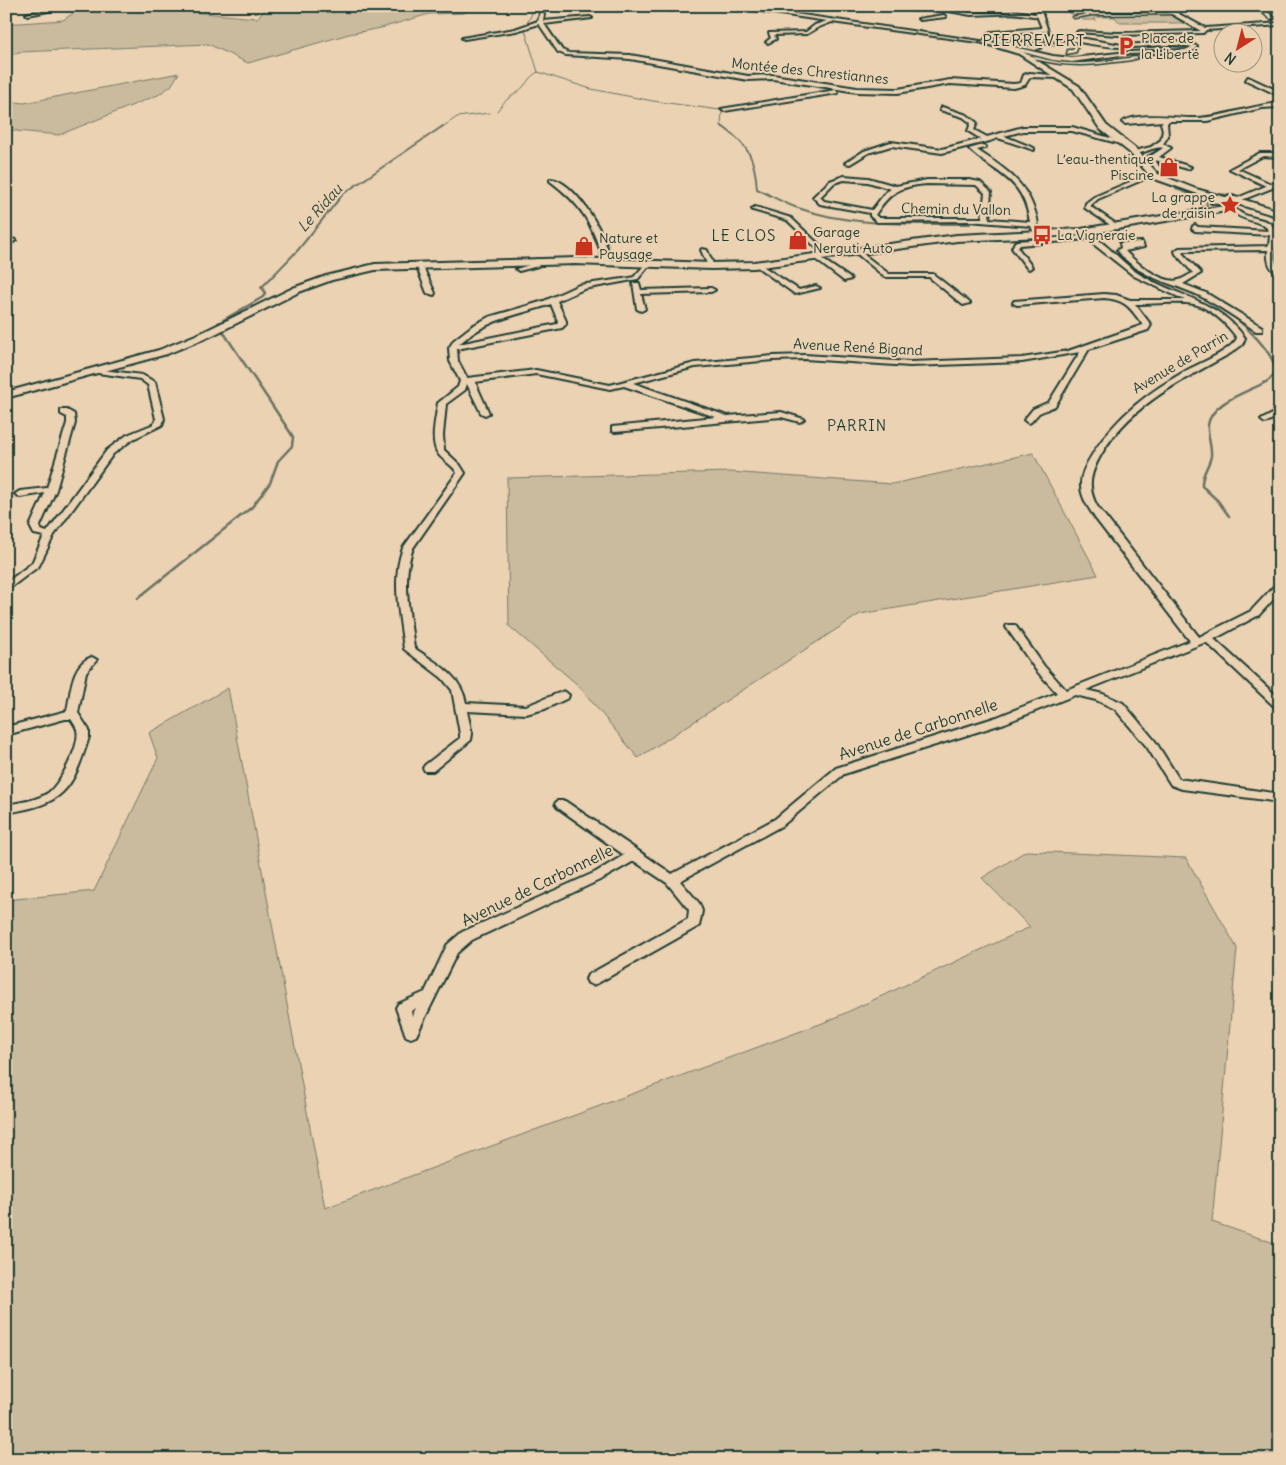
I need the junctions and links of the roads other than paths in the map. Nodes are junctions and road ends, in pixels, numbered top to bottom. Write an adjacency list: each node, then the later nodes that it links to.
1 (53, 6): 12 (street)
2 (539, 6): 21 (street)
3 (680, 6): 9 (street)
4 (728, 6): 20 (street)
5 (969, 6): 11 (street)
6 (1036, 6): 15 (main road)
7 (1160, 6): 14 (street)
8 (1257, 6): 16 (street)
9 (674, 10)
10 (915, 10): 13 (street)
11 (1017, 13): 13 (street); 15 (street)
12 (28, 14)
13 (971, 14): 19 (street)
14 (1178, 14): 17 (street); 23 (street)
15 (1040, 16): 28 (main road)
16 (1280, 16)
17 (1074, 17)
18 (590, 18): 21 (street)
19 (920, 19)
20 (832, 21): 33 (street); 34 (street)
21 (540, 22): 30 (street); 50 (street, Montée des Chrestiannes)
22 (1280, 24): 23 (street)
23 (1204, 30): 24 (street); 25 (street)
24 (1214, 32)
25 (1186, 33): 26 (street); 35 (street)
26 (1128, 34): 36 (street); 40 (street)
27 (1000, 36): 37 (street)
28 (1045, 36): 31 (street); 31 (street); 34 (main road); 36 (street); 37 (street); 38 (street); 41 (street)
29 (1198, 37): 35 (street)
30 (464, 38)
31 (1061, 38): 32 (street); 36 (street); 38 (street)
32 (1075, 41): 38 (street); 39 (street); 44 (street)
33 (768, 42)
34 (986, 42): 37 (main road)
35 (1170, 42): 40 (street)
36 (1106, 43): 39 (street); 39 (street); 40 (street); 40 (street)
37 (1004, 44): 41 (street); 43 (street); 46 (main road)
38 (1056, 44): 44 (street)
39 (1090, 44)
40 (1135, 45): 43 (street); 43 (street)
41 (1017, 46): 42 (street)
42 (1039, 48)
43 (1144, 52)
44 (1066, 54): 45 (street)
45 (1084, 54)
46 (1024, 55): 47 (street); 48 (main road)
47 (1136, 58)
48 (1058, 76): 50 (street, Montée des Chrestiannes); 59 (main road)
49 (1248, 79): 51 (street)
50 (850, 90): 53 (street)
51 (1280, 94)
52 (1280, 105): 55 (street)
53 (724, 109)
54 (942, 110): 58 (street)
55 (1166, 121): 56 (street); 61 (street)
56 (1125, 122)
57 (999, 136): 58 (street); 59 (street); 62 (street)
58 (988, 140): 66 (street)
59 (1121, 142): 63 (main road)
60 (1002, 143): 83 (street)
61 (1159, 145): 63 (street); 65 (street)
62 (1032, 149)
63 (1134, 152): 68 (main road)
64 (1280, 155): 72 (street)
65 (1153, 157): 67 (street); 69 (street)
66 (848, 163)
67 (1188, 167)
68 (1153, 174): 75 (main road); 85 (street)
69 (1172, 174)
70 (552, 180): 97 (street)
71 (1280, 183): 72 (street)
72 (1270, 186): 74 (street)
73 (898, 189): 79 (street); 79 (street); 82 (street)
74 (1237, 200): 75 (main road); 77 (main road)
75 (1217, 202): 78 (main road); 80 (main road)
76 (755, 209): 94 (street)
77 (1241, 209): 78 (main road); 81 (main road); 89 (street)
78 (1224, 210): 80 (main road)
79 (873, 212): 82 (street, Chemin du Vallon)
80 (1196, 214): 85 (main road)
81 (1280, 214)
82 (986, 220): 83 (street, Chemin du Vallon)
83 (1035, 224): 87 (street)
84 (1195, 226): 89 (street)
85 (1117, 227): 86 (main road)
86 (1085, 234): 87 (main road); 90 (street, Avenue de Parrin); 104 (street)
87 (1036, 235): 93 (main road)
88 (13, 240): 91 (street)
89 (1276, 240): 106 (street); 109 (street)
90 (1099, 243): 109 (street); 116 (street, Avenue de Parrin)
91 (6, 245)
92 (704, 250): 102 (street)
93 (858, 252): 94 (main road); 117 (street)
94 (828, 256): 95 (main road)
95 (817, 258): 101 (main road); 108 (street)
96 (537, 261): 97 (main road); 98 (main road); 105 (street)
97 (607, 261): 99 (main road)
98 (458, 262): 100 (main road); 103 (street)
99 (648, 263): 102 (main road); 107 (street)
100 (401, 264): 103 (street); 123 (main road)
101 (758, 265): 102 (main road); 110 (street)
102 (711, 266)
103 (420, 267): 113 (street)
104 (1029, 267)
105 (519, 269)
106 (1280, 274)
107 (636, 278): 112 (street); 114 (street)
108 (847, 280)
109 (1174, 283): 120 (street)
110 (816, 288)
111 (711, 290): 112 (street)
112 (638, 292): 119 (street)
113 (431, 293)
114 (553, 301): 121 (street); 121 (street)
115 (1129, 302): 116 (street); 118 (street); 122 (street, Avenue René Bigand)
116 (1196, 302): 141 (street, Avenue de Parrin)
117 (966, 303)
118 (1017, 303)
119 (641, 309)
120 (1258, 329)
121 (453, 348): 124 (street)
122 (1086, 348): 125 (street, Avenue René Bigand); 132 (street)
123 (98, 371): 126 (main road); 137 (street)
124 (467, 381): 125 (street, Avenue René Bigand); 129 (street); 146 (street)
125 (627, 384): 130 (street)
126 (6, 393)
127 (64, 412): 135 (street)
128 (1280, 412): 133 (street)
129 (486, 413)
130 (727, 418): 131 (street); 134 (street)
131 (800, 419)
132 (1028, 420)
133 (1265, 420)
134 (615, 429)
135 (51, 490): 136 (street); 137 (street)
136 (20, 494)
137 (49, 535): 139 (street)
138 (1280, 586): 141 (street, Avenue de Carbonnelle)
139 (6, 588)
140 (1011, 627): 143 (street)
141 (1202, 640): 143 (street, Avenue de Carbonnelle); 145 (street, Avenue de Parrin)
142 (92, 660): 147 (street)
143 (1069, 693): 150 (street); 154 (street, Avenue de Carbonnelle)
144 (564, 695): 146 (street)
145 (1280, 705)
146 (461, 707): 149 (street)
147 (72, 714): 148 (street); 152 (street)
148 (6, 731)
149 (429, 768)
150 (1280, 798)
151 (561, 804): 153 (street)
152 (6, 810)
153 (634, 855): 154 (street, Avenue de Carbonnelle); 156 (street, Avenue de Carbonnelle)
154 (671, 880): 155 (street)
155 (593, 979)
156 (430, 996)

